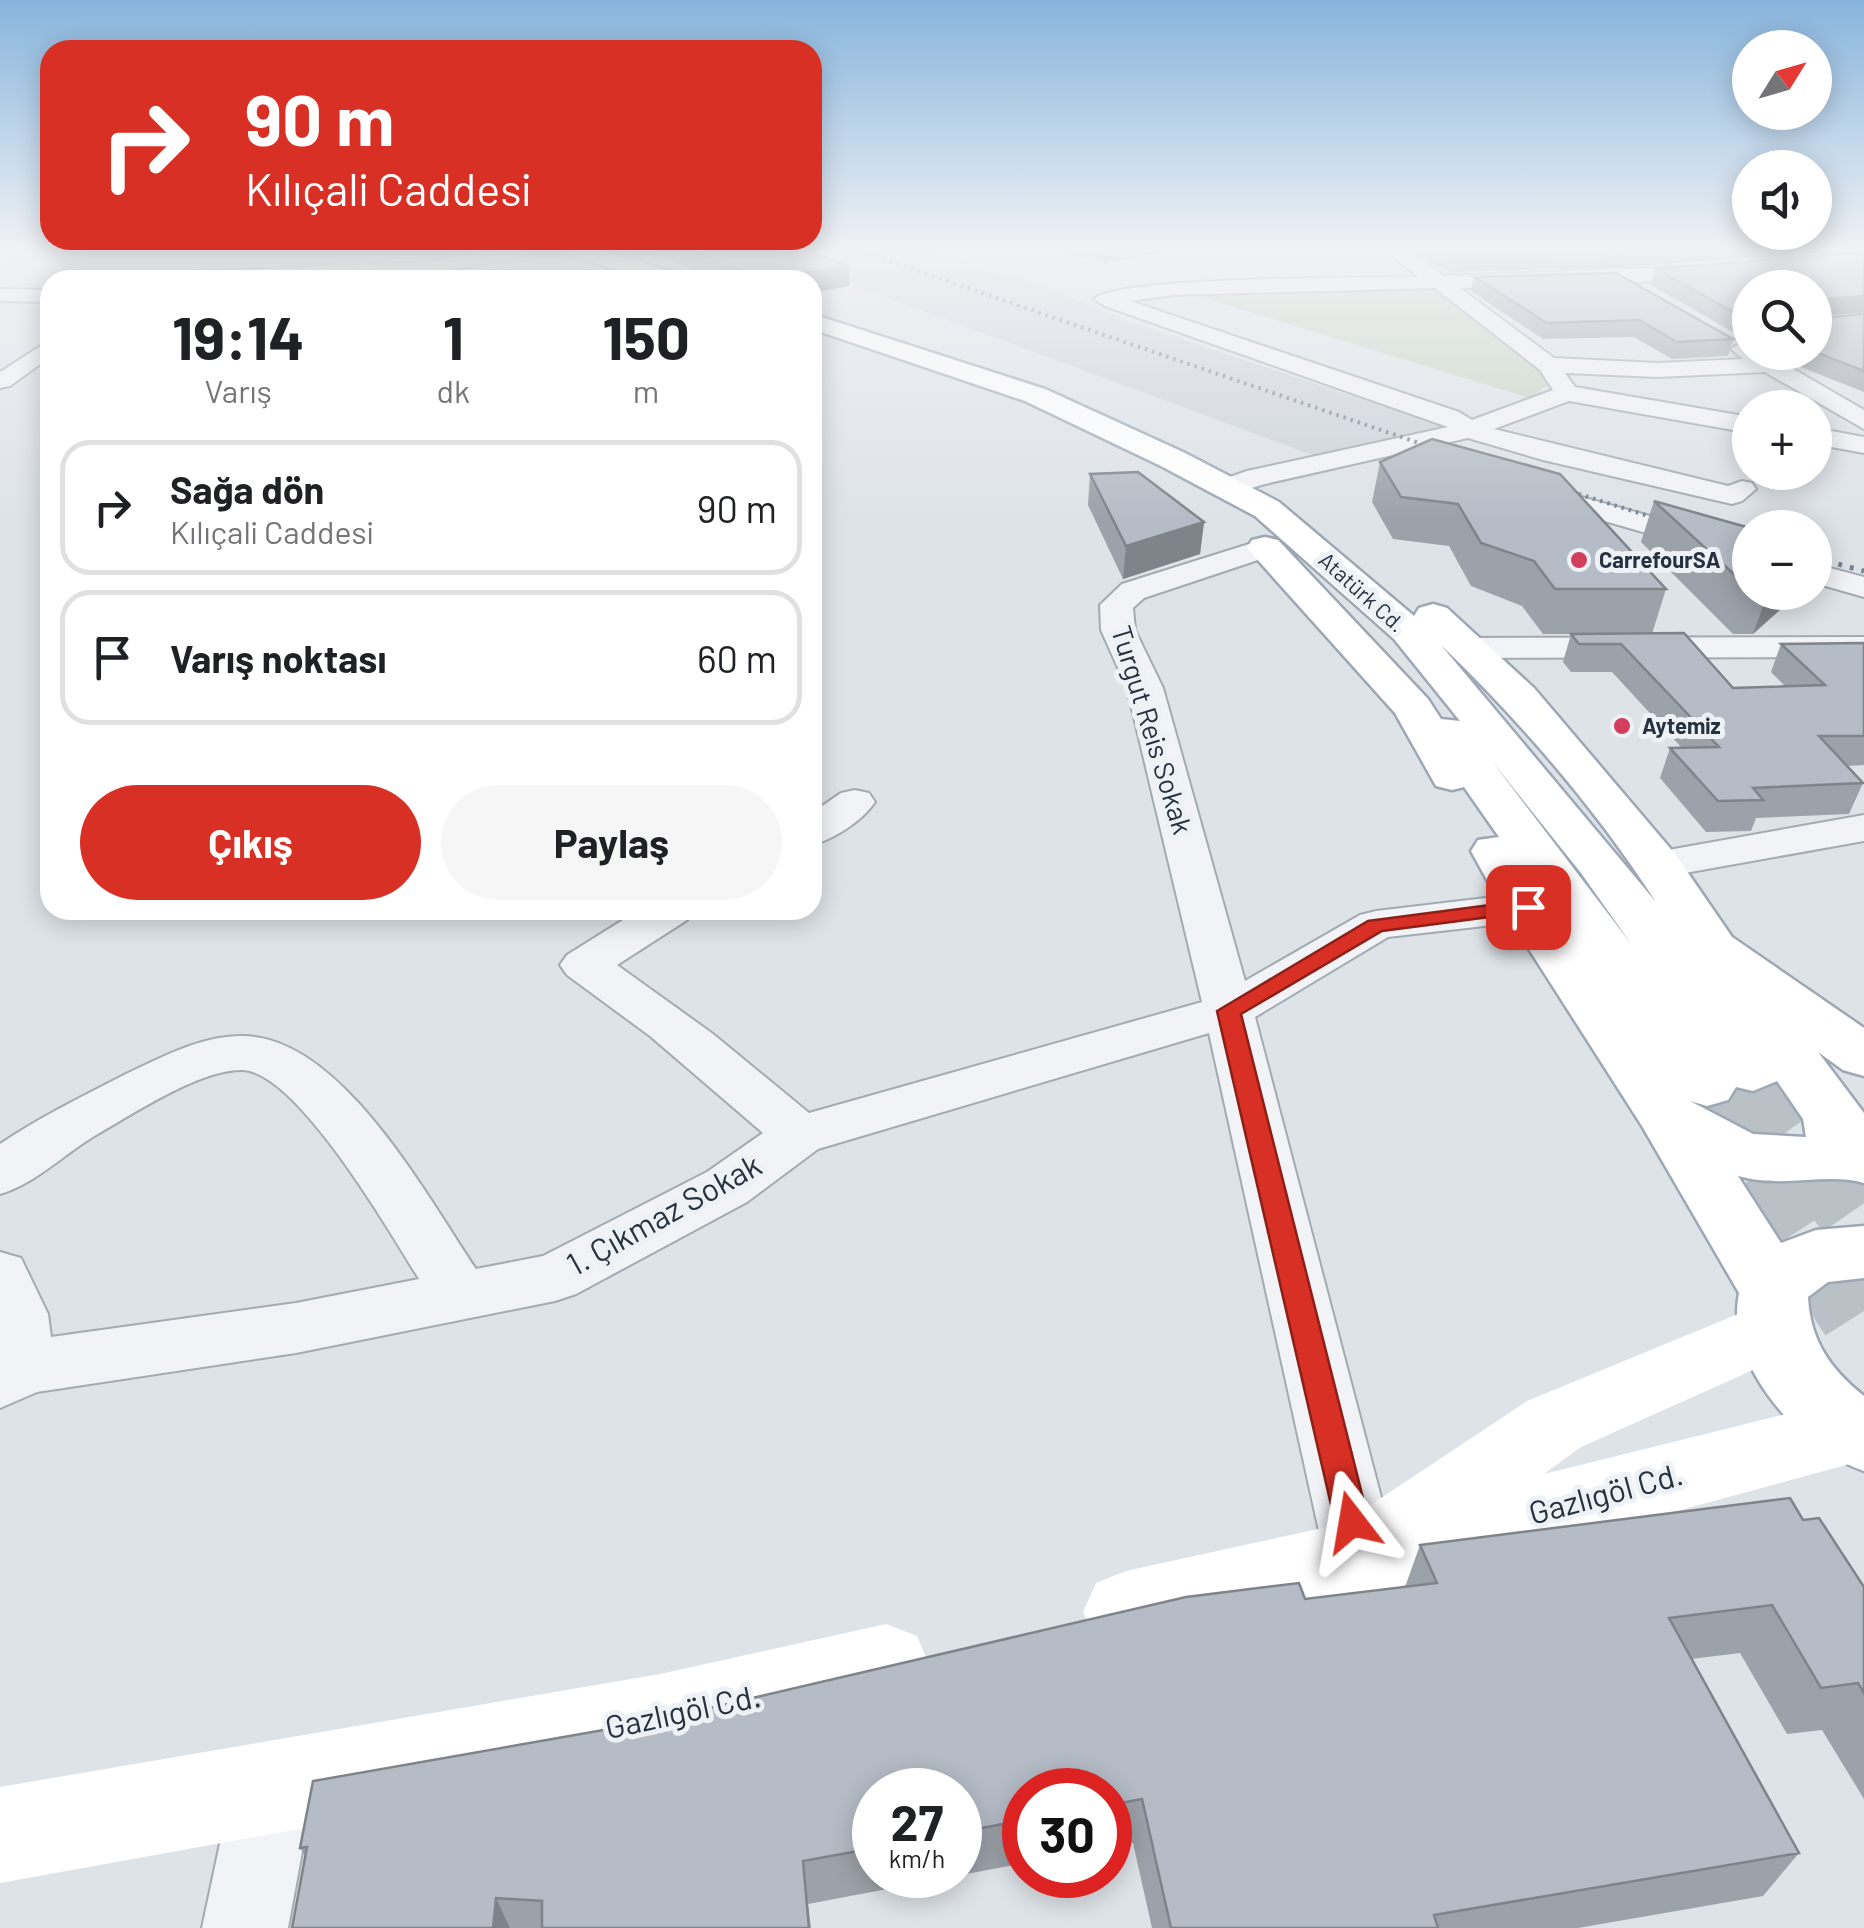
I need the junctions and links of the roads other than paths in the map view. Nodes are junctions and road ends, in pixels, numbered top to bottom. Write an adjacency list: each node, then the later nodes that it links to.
1 (824, 339): 26 (main road, Atatürk Cd.)
2 (866, 339): 24 (main road, Atatürk Cd.)
3 (1221, 339): 18 (street)
4 (1514, 339): 6 (street)
5 (40, 354): 10 (street)
6 (1548, 365): 7 (street); 14 (street)
7 (1732, 367)
8 (1778, 370): 12 (street)
9 (40, 371): 10 (street)
10 (1, 381)
11 (1847, 388): 13 (street)
12 (1811, 390)
13 (1824, 390)
14 (1567, 393): 16 (street); 18 (street)
15 (1832, 402): 17 (street)
16 (1732, 421)
17 (1864, 421)
18 (1469, 430): 21 (street); 25 (street)
19 (1832, 439): 20 (street)
20 (1864, 445)
21 (1390, 450): 22 (street); 24 (street)
22 (1447, 466)
23 (1504, 482): 27 (street)
24 (1225, 488): 26 (main road, Atatürk Cd.)
25 (1740, 490)
26 (1276, 538): 31 (main road); 36 (main road); 39 (street, Turgut Reis Sokak); 41 (main road, Atatürk Cd.); 42 (main road, Atatürk Cd.)
27 (1732, 549)
28 (1832, 578): 29 (street)
29 (1864, 587)
30 (1864, 647): 31 (street)
31 (1467, 648): 35 (main road)
32 (855, 802): 33 (street)
33 (822, 825)
34 (1864, 828): 35 (street)
35 (1658, 865): 38 (main road)
36 (1528, 907): 39 (street, 1. Çıkmaz Sokak); 42 (main road)
37 (655, 920): 43 (street)
38 (1713, 948): 40 (main road); 44 (main road)
39 (1228, 1011): 43 (street, 1. Çıkmaz Sokak); 52 (street)
40 (1864, 1056)
41 (1754, 1071)
42 (1687, 1100): 44 (main road); 49 (main road)
43 (799, 1135): 48 (street, 1. Çıkmaz Sokak)
44 (1849, 1138)
45 (0, 1174): 48 (street)
46 (1864, 1252): 49 (main road)
47 (0, 1276): 50 (street)
48 (461, 1295): 50 (street, 1. Çıkmaz Sokak)
49 (1773, 1311): 51 (main road); 52 (main road, Gazlıgöl Cd.)
50 (12, 1374)
51 (1858, 1434): 52 (main road, Gazlıgöl Cd.)
52 (1360, 1558): 53 (main road, Gazlıgöl Cd.)
53 (272, 1787): 54 (main road, Gazlıgöl Cd.); 55 (street)
54 (0, 1835)
55 (245, 1928)

